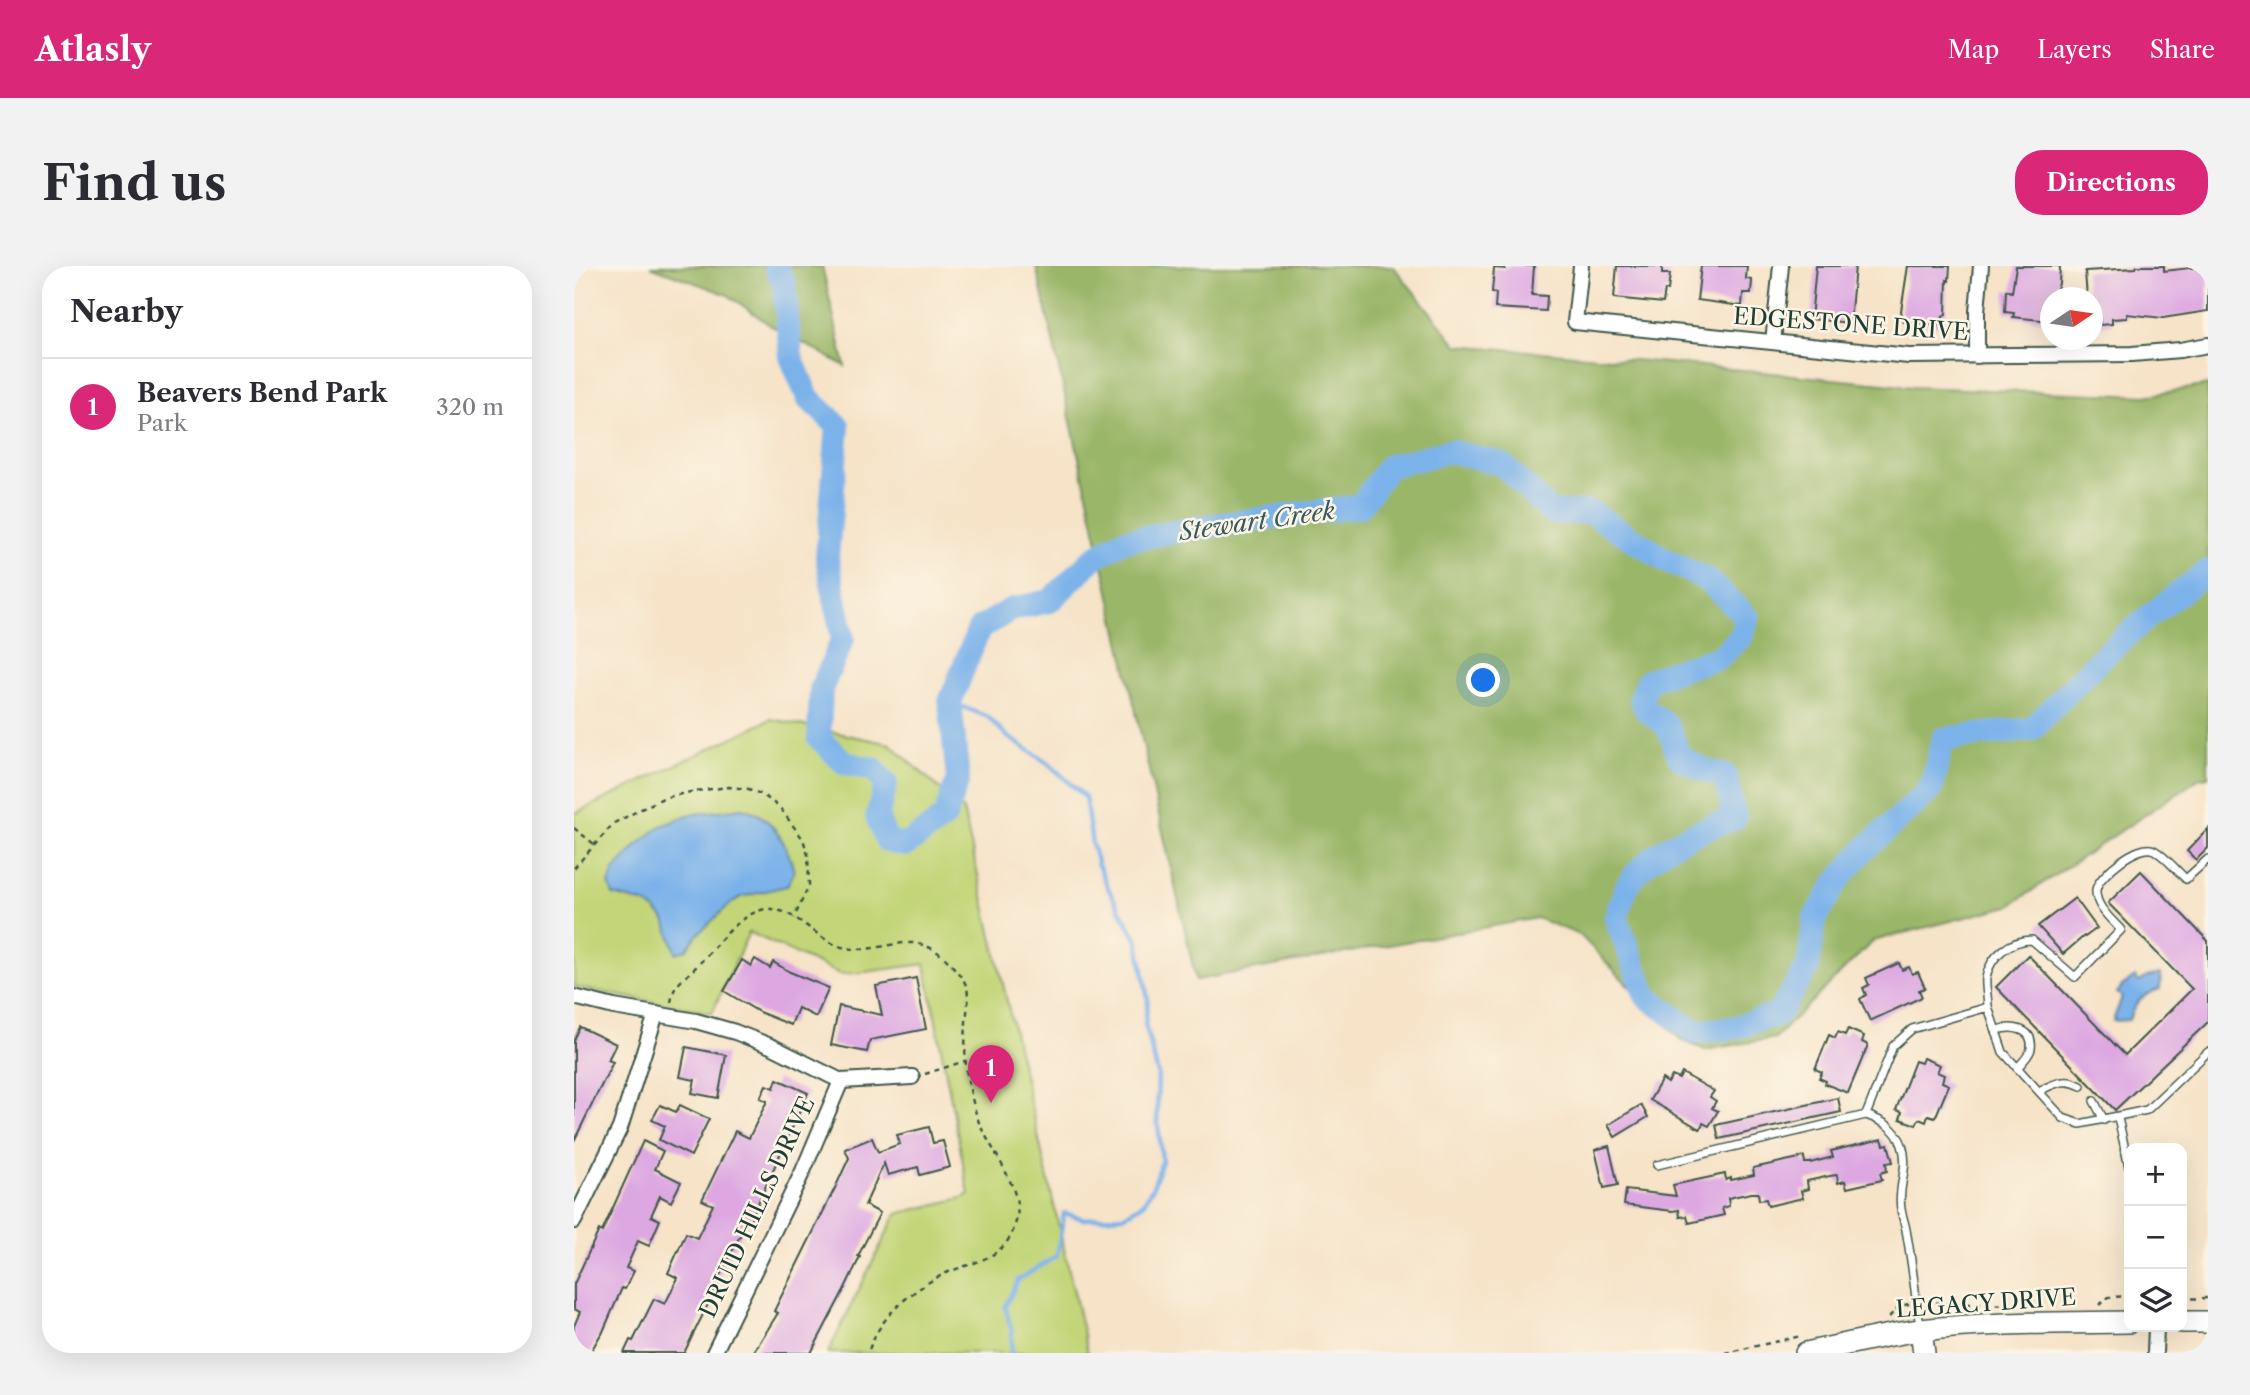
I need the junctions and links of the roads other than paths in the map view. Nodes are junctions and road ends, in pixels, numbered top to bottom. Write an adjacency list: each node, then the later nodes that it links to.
1 (1581, 266): 4 (street, EDGESTONE DRIVE)
2 (1781, 266): 4 (street)
3 (1981, 266): 6 (street)
4 (1773, 342): 6 (street, EDGESTONE DRIVE)
5 (2208, 345): 6 (street, EDGESTONE DRIVE)
6 (1977, 356)
7 (2208, 859): 9 (lane)
8 (574, 997): 10 (street)
9 (1988, 1007): 11 (lane); 19 (lane)
10 (656, 1014): 15 (street); 24 (street)
11 (1997, 1030): 13 (lane); 13 (lane)
12 (2208, 1052): 20 (lane)
13 (2017, 1068): 17 (lane)
14 (912, 1077): 15 (street)
15 (841, 1081): 30 (street, DRUID HILLS DRIVE)
16 (2081, 1086): 17 (lane)
17 (2039, 1091): 21 (lane)
18 (2094, 1101): 21 (lane)
19 (1867, 1115): 23 (lane); 28 (lane)
20 (2118, 1118): 21 (lane); 22 (lane)
21 (2104, 1120)
22 (2124, 1145)
23 (1657, 1165)
24 (574, 1221)
25 (2124, 1322): 28 (main road, LEGACY DRIVE)
26 (2187, 1322): 27 (main road)
27 (2208, 1322)
28 (1921, 1330): 31 (main road, LEGACY DRIVE); 32 (main road)
29 (2156, 1332): 33 (street)
30 (714, 1353)
31 (1806, 1353)
32 (1924, 1353)
33 (2155, 1353)

